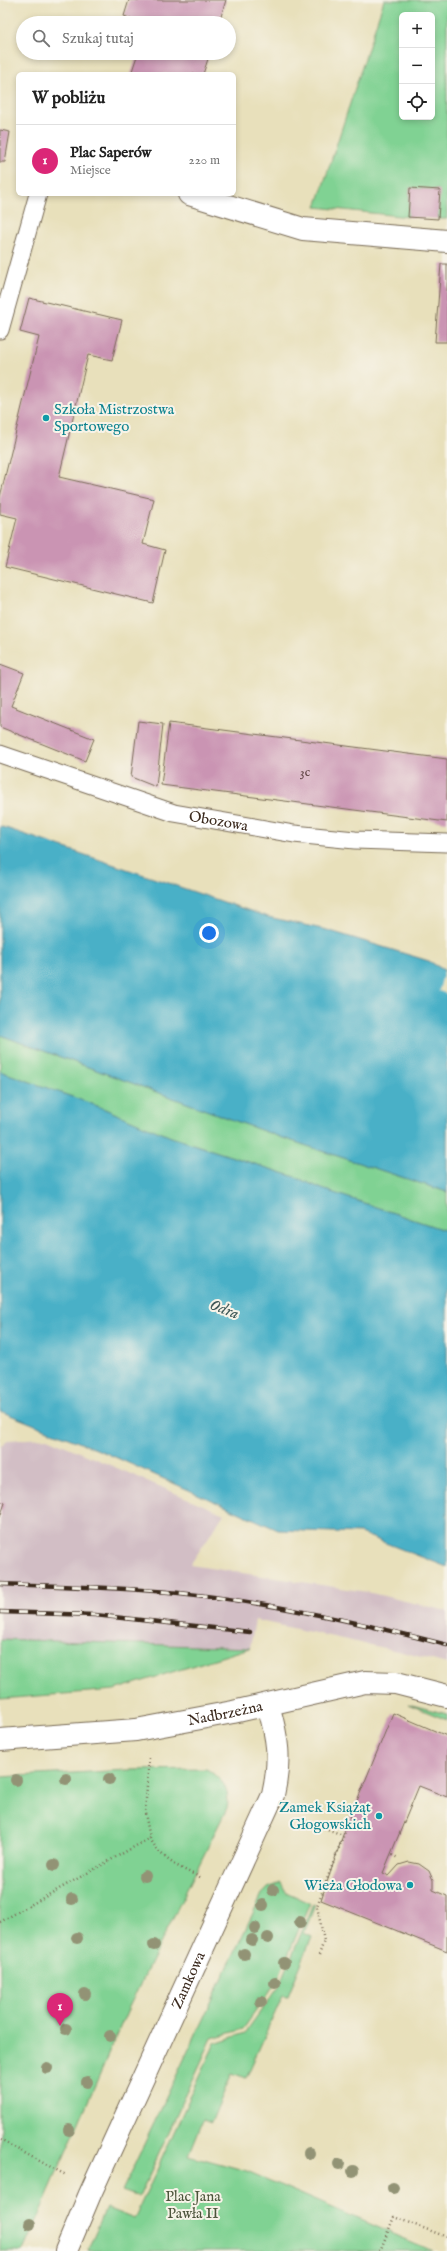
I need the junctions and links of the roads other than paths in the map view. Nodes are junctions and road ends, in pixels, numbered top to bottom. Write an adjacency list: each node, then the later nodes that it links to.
1 (37, 196): 4 (lane)
2 (196, 196): 3 (street)
3 (447, 241)
4 (0, 330)
5 (0, 754): 6 (lane, Obozowa)
6 (447, 843)
7 (447, 1696): 8 (street, Nadbrzeżna)
8 (268, 1705): 9 (street, Nadbrzeżna); 10 (street, Zamkowa)
9 (0, 1740)
10 (66, 2251)

